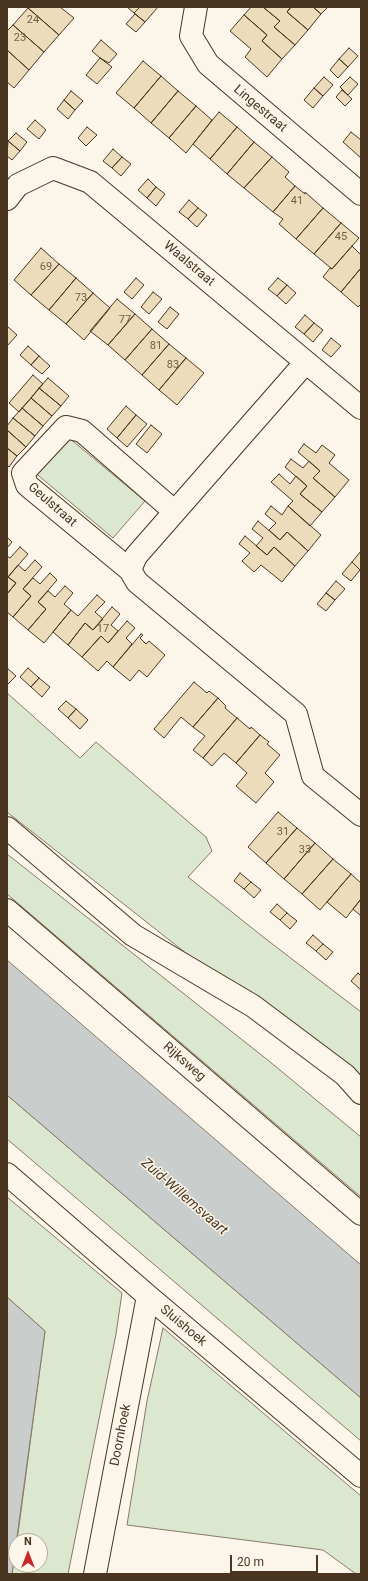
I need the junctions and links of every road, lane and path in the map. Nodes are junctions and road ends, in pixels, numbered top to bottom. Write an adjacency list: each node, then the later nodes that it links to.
1 (196, 7): 2 (street, Lingestraat)
2 (361, 194)
3 (7, 199): 4 (street, Waalstraat)
4 (306, 362): 5 (street, Waalstraat); 6 (street)
5 (361, 408)
6 (174, 511): 7 (street); 7 (street, Geulstraat)
7 (130, 570): 8 (street, Geulstraat)
8 (361, 815)
9 (7, 828): 11 (street)
10 (7, 910): 13 (street, Rijksweg)
11 (361, 1093)
12 (7, 1174): 14 (street, Sluishoek)
13 (361, 1214)
14 (148, 1296): 15 (street, Sluishoek); 16 (street, Doornhoek)
15 (361, 1476)
16 (95, 1574)

